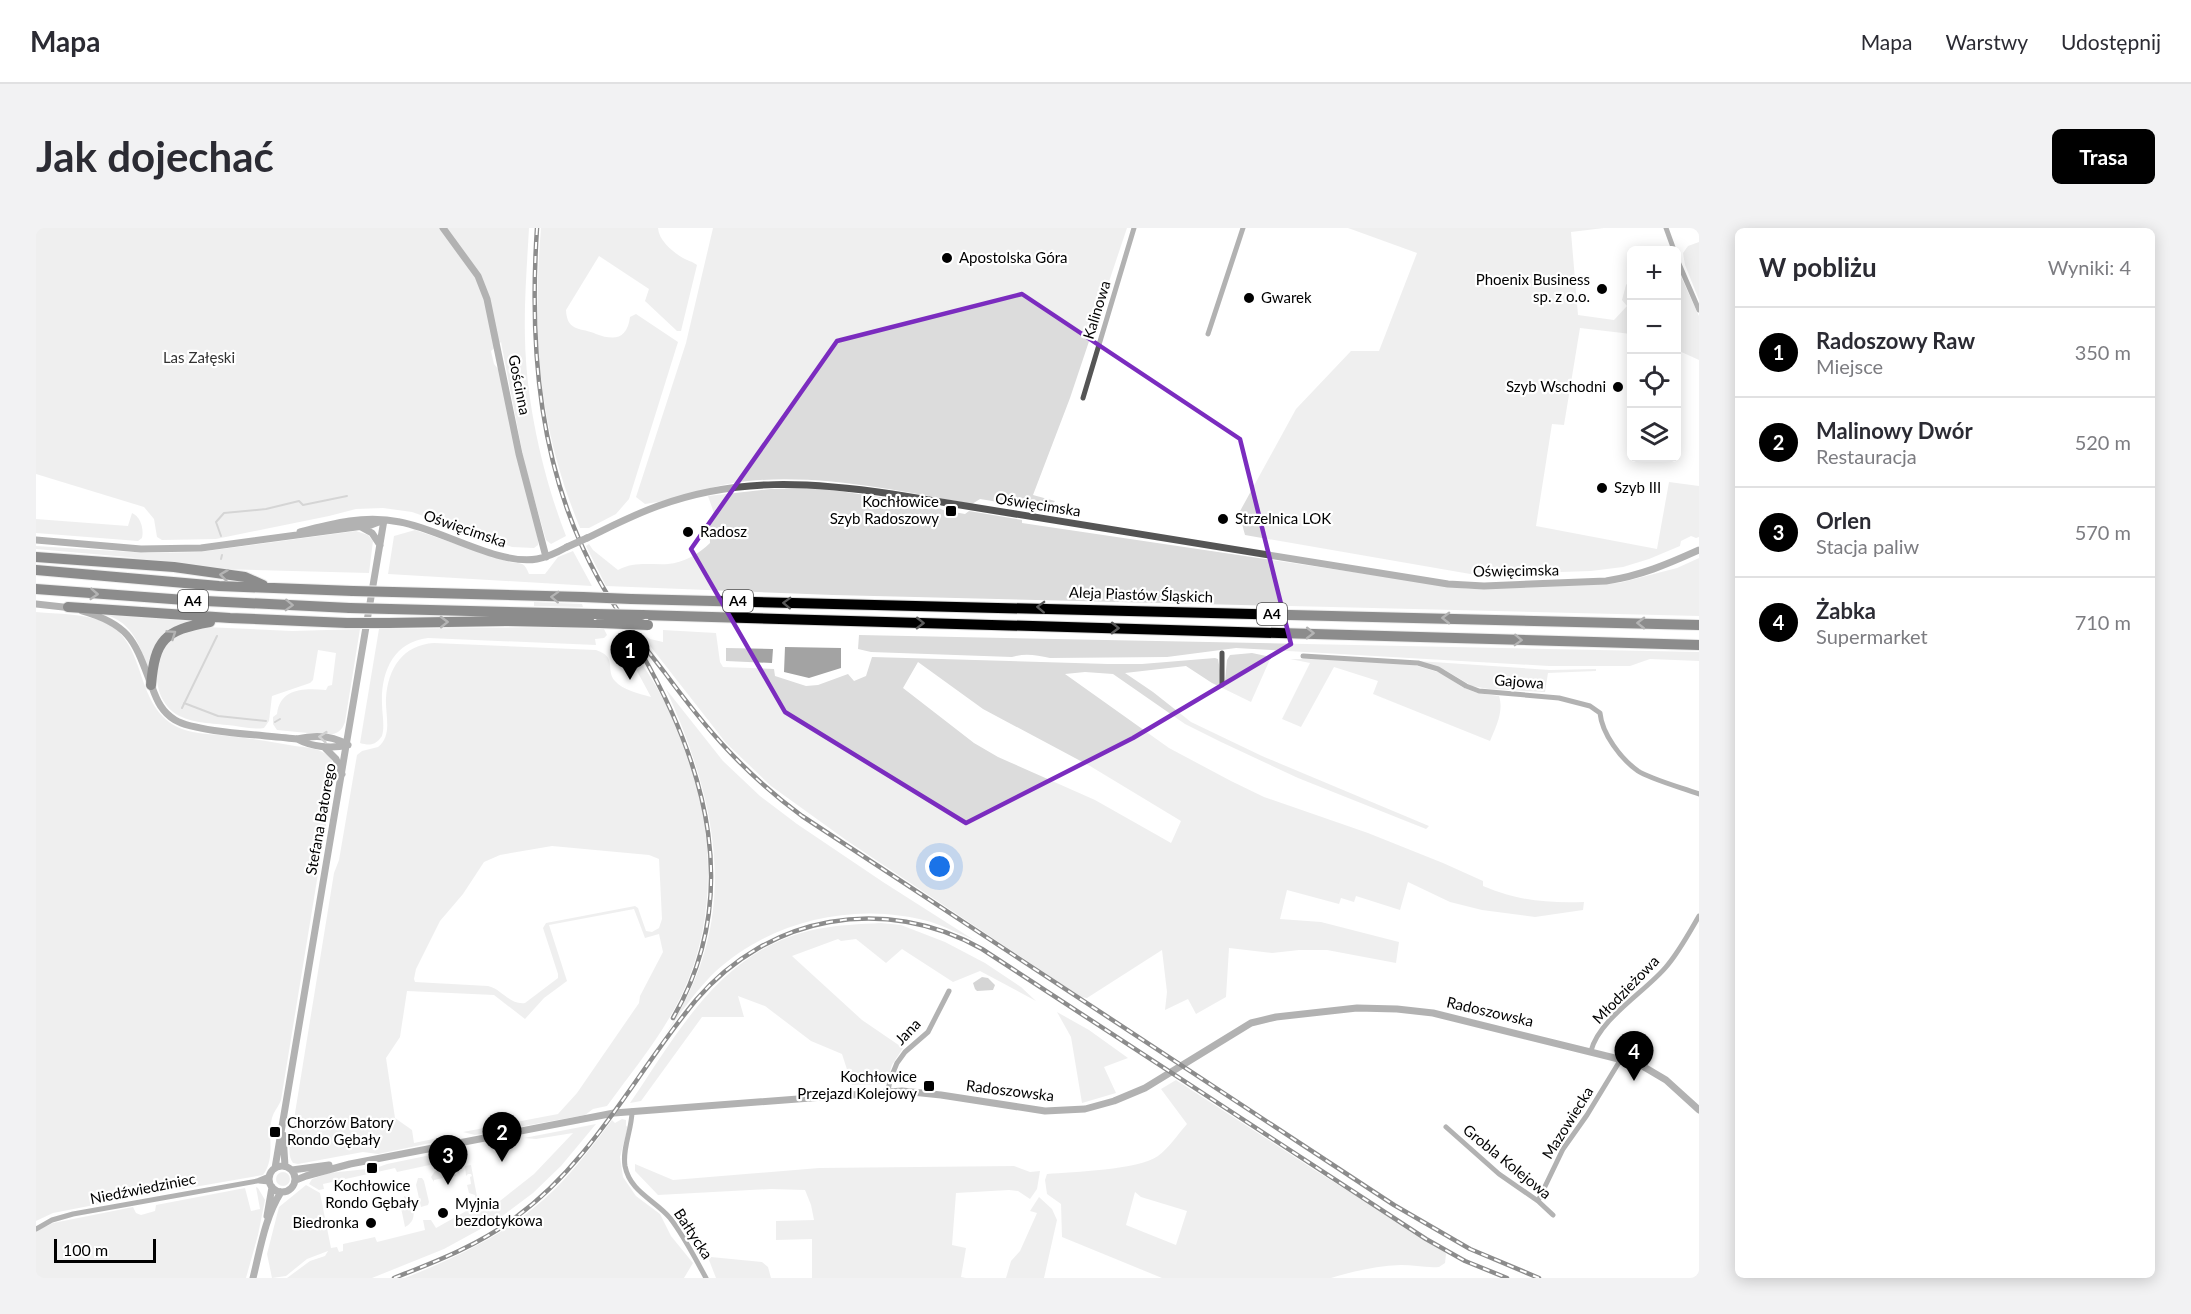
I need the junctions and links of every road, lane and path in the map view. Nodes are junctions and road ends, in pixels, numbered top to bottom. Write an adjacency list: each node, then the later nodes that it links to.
1 (443, 228): 16 (street, Gościnna)
2 (1134, 228): 9 (street, Kalinowa)
3 (1243, 228): 8 (street)
4 (1666, 228): 5 (street)
5 (1673, 246)
6 (1681, 267): 7 (street)
7 (1699, 310)
8 (1208, 334)
9 (1083, 399)
10 (384, 520): 11 (street, Oświęcimska); 12 (street, Oświęcimska); 14 (street, Stefana Batorego); 16 (street, Oświęcimska)
11 (361, 527): 12 (street, Oświęcimska); 14 (street)
12 (277, 538): 13 (street, Oświęcimska)
13 (36, 540)
14 (380, 545): 32 (street, Stefana Batorego)
15 (1699, 550): 16 (street, Oświęcimska, bridge)
16 (546, 556)
17 (36, 557): 19 (highway, one-way to 17)
18 (36, 570): 19 (highway, A4)
19 (272, 588): 25 (highway, Aleja Piastów Śląskich / A4, one-way to 19, bridge)
20 (36, 589): 24 (highway, A4, one-way to 24, bridge)
21 (36, 604): 22 (street)
22 (68, 607): 23 (highway); 29 (street)
23 (230, 618): 24 (highway, one-way to 24, bridge); 29 (highway, one-way to 23)
24 (597, 619): 26 (highway, A4, one-way to 26, bridge)
25 (1699, 625)
26 (1699, 645)
27 (1222, 653): 30 (street)
28 (1303, 656): 35 (street, Gajowa)
29 (151, 685): 31 (street)
30 (1222, 685)
31 (297, 739): 32 (street, one-way to 31); 33 (street)
32 (348, 745): 33 (street); 34 (street, Stefana Batorego)
33 (324, 747): 34 (street)
34 (342, 775): 43 (street, Stefana Batorego)
35 (1699, 794)
36 (1699, 916): 38 (street, Młodzieżowa)
37 (949, 991): 40 (street, Jana)
38 (1591, 1051): 39 (street, Radoszowska); 40 (street, Radoszowska)
39 (1621, 1059): 41 (street, Radoszowska); 51 (street, Mazowiecka)
40 (888, 1091): 42 (street, Radoszowska)
41 (1699, 1110)
42 (632, 1111): 45 (street, Radoszowska); 56 (street, Bałtycka)
43 (284, 1122): 46 (street, Stefana Batorego); 47 (street, Stefana Batorego)
44 (1446, 1127): 51 (street, Grobla Kolejowa)
45 (350, 1164): 47 (street, Radoszowska); 48 (street, Radoszowska)
46 (275, 1168): 47 (street); 49 (street)
47 (288, 1168): 48 (street)
48 (296, 1180): 50 (street)
49 (270, 1182): 50 (street); 53 (street, Niedźwiedziniec); 54 (street)
50 (280, 1192): 54 (street)
51 (1538, 1201): 52 (street, Grobla Kolejowa)
52 (1553, 1215)
53 (36, 1229)
54 (263, 1239): 55 (street)
55 (253, 1278)
56 (706, 1278)

